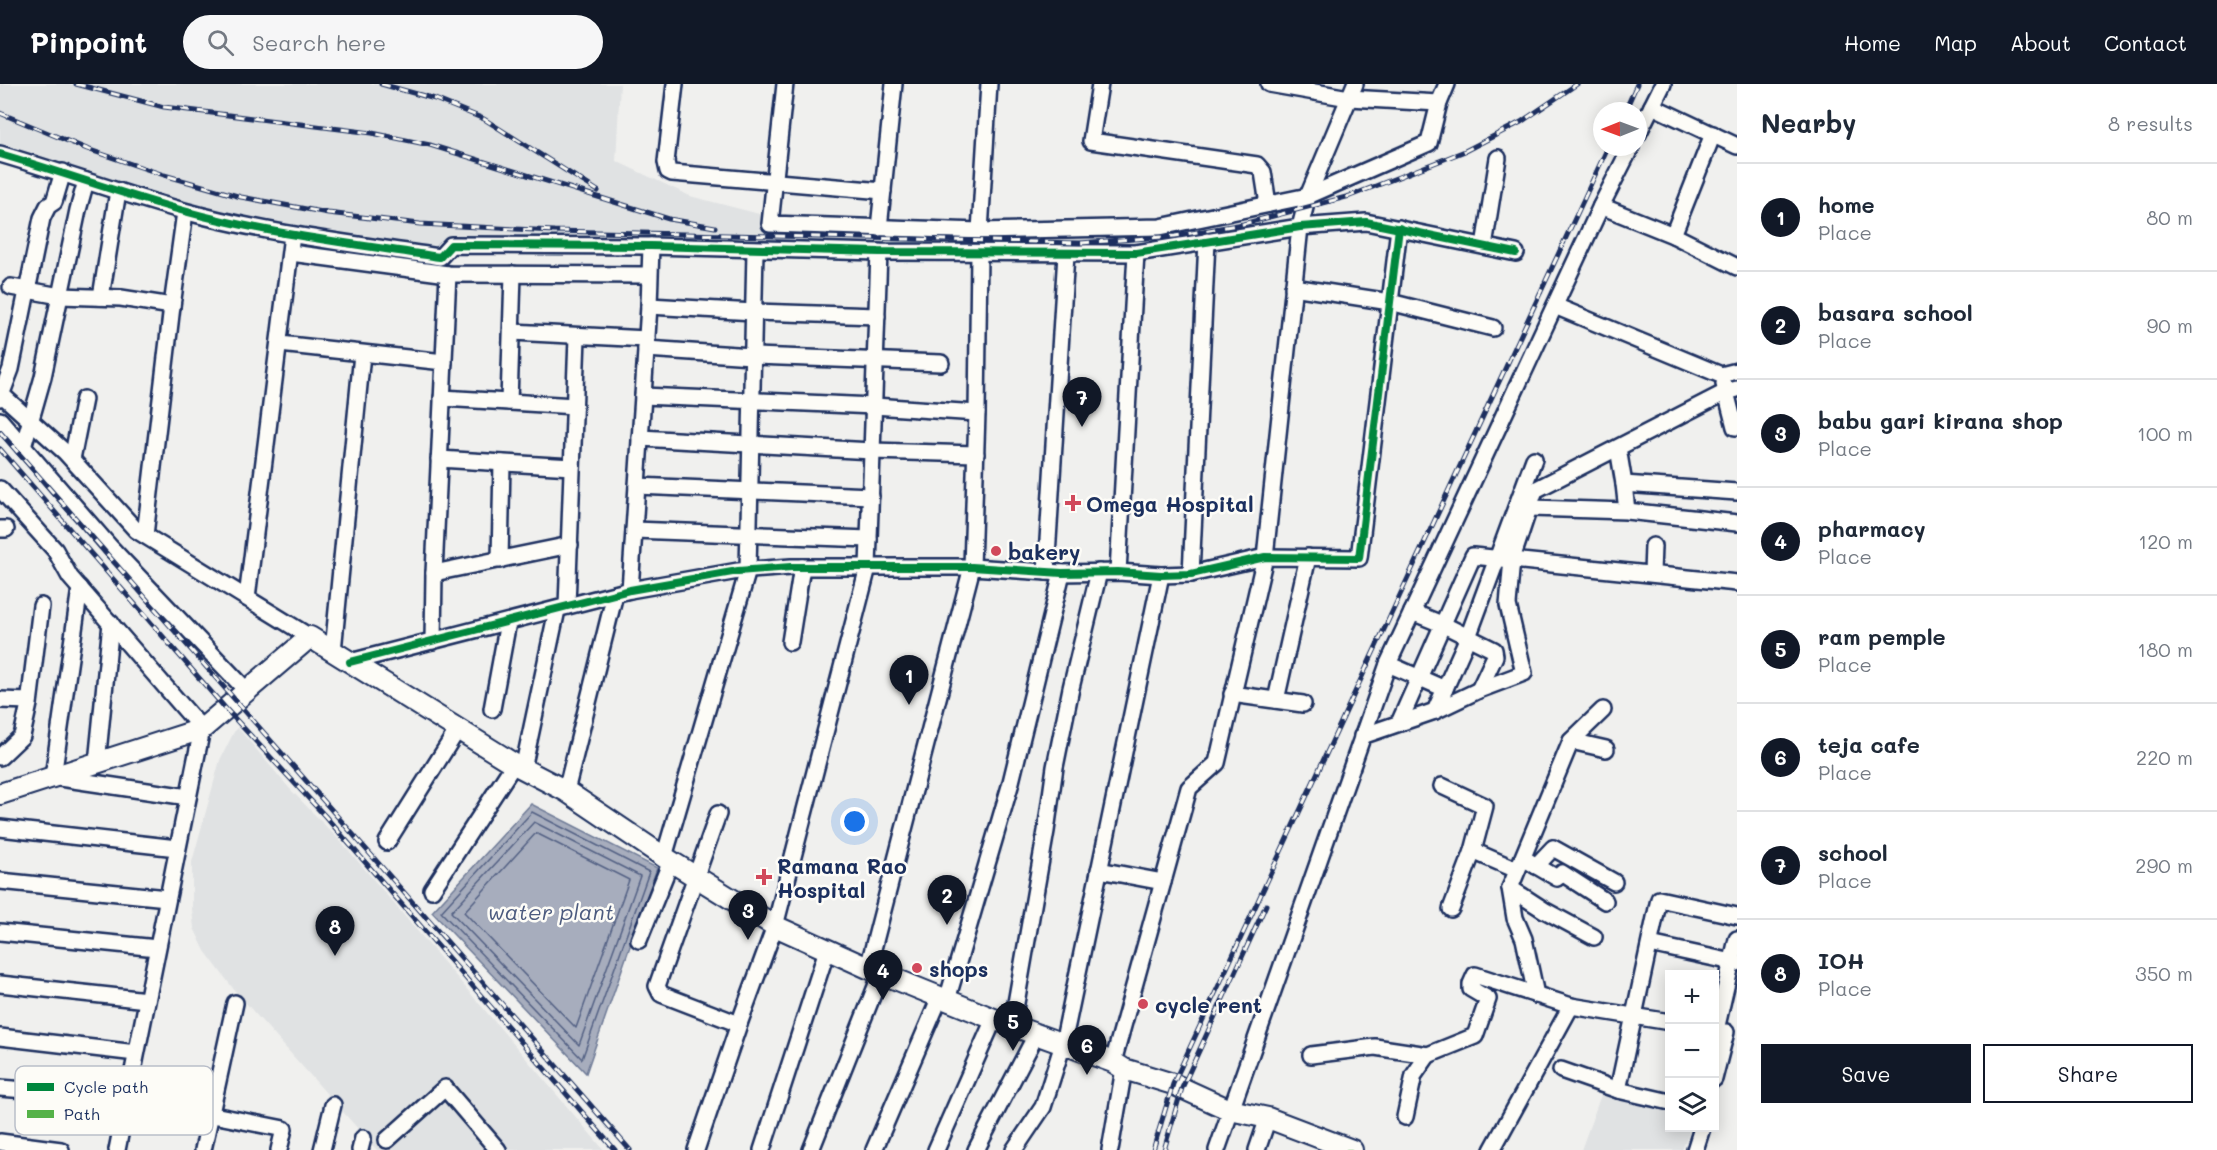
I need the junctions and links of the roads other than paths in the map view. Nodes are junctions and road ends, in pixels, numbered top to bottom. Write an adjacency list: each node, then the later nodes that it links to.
1 (675, 84): 21 (street)
2 (785, 84): 21 (street)
3 (894, 84): 23 (street)
4 (989, 84): 31 (street)
5 (1100, 84): 25 (street)
6 (1269, 84): 9 (street)
7 (1447, 84): 11 (street)
8 (1663, 84): 12 (street)
9 (1298, 86): 10 (street)
10 (1352, 91): 11 (street); 24 (street)
11 (1439, 103): 24 (street)
12 (1652, 106): 13 (street); 14 (street)
13 (1647, 116)
14 (1713, 134): 15 (street); 33 (street)
15 (1737, 146)
16 (0, 154): 19 (street)
17 (1626, 156): 26 (street)
18 (1498, 158): 36 (street)
19 (63, 172): 20 (street); 50 (street)
20 (86, 181): 22 (street); 51 (street)
21 (774, 182): 23 (street); 29 (street)
22 (118, 191): 27 (street); 52 (street)
23 (883, 191): 29 (street)
24 (1308, 196): 25 (street); 28 (street)
25 (1268, 204): 31 (street)
26 (1601, 206): 33 (street); 56 (street)
27 (185, 212): 32 (street); 54 (street)
28 (1300, 227): 30 (street); 34 (street); 49 (street)
29 (879, 228): 31 (street)
30 (1399, 228): 36 (street); 53 (street)
31 (980, 231)
32 (292, 235): 35 (street); 39 (street)
33 (1672, 236): 44 (street)
34 (1207, 241): 41 (street); 124 (street)
35 (651, 246): 37 (street); 47 (street)
36 (1484, 246): 42 (street)
37 (755, 250): 38 (street); 57 (street)
38 (879, 252): 40 (street); 58 (street)
39 (291, 253): 45 (street); 62 (street)
40 (979, 253): 43 (street); 80 (street)
41 (1136, 253): 43 (street); 120 (street)
42 (1516, 253)
43 (1066, 254): 118 (street)
44 (1737, 267)
45 (448, 274): 46 (street); 67 (street)
46 (513, 274): 47 (street); 60 (street)
47 (649, 275): 55 (street)
48 (11, 287): 50 (street)
49 (1293, 287): 53 (street); 110 (street)
50 (27, 290): 51 (street); 72 (street)
51 (60, 296): 52 (street); 82 (street)
52 (101, 297): 54 (street)
53 (1390, 302): 59 (street); 111 (street)
54 (172, 306): 106 (street)
55 (649, 306): 57 (street); 63 (street)
56 (1555, 306): 70 (street); 133 (street)
57 (754, 312): 58 (street); 65 (street)
58 (877, 316): 66 (street)
59 (1493, 328)
60 (512, 332): 61 (street); 76 (street)
61 (577, 337): 63 (street); 78 (street)
62 (280, 344): 64 (street); 130 (street)
63 (646, 344): 65 (street); 73 (street)
64 (362, 354): 67 (street); 141 (street)
65 (752, 356): 66 (street); 77 (street)
66 (875, 361): 68 (street); 79 (street)
67 (444, 362): 74 (street)
68 (941, 363)
69 (1737, 371): 70 (street)
70 (1721, 375): 71 (street)
71 (1732, 391): 83 (street); 87 (street)
72 (1, 396): 82 (street)
73 (643, 396): 77 (street); 84 (street)
74 (442, 398): 76 (street); 91 (street)
75 (84, 399): 90 (street)
76 (509, 402): 78 (street)
77 (751, 402): 79 (street); 85 (street)
78 (575, 406): 94 (street)
79 (874, 406): 80 (street); 88 (street)
80 (977, 413): 89 (street)
81 (0, 420): 86 (street)
82 (30, 421): 86 (street); 90 (street)
83 (1737, 427)
84 (640, 438): 85 (street); 96 (street)
85 (749, 444): 88 (street); 98 (street)
86 (23, 447): 146 (street)
87 (1618, 448): 95 (street); 101 (street)
88 (872, 451): 89 (street); 100 (street)
89 (976, 454): 116 (street)
90 (72, 459): 106 (street)
91 (439, 459): 93 (street); 121 (street)
92 (1534, 459): 112 (street)
93 (502, 463): 94 (street); 113 (street)
94 (572, 467): 108 (street)
95 (1624, 484): 99 (street); 102 (street)
96 (637, 486): 98 (street); 104 (street)
97 (0, 489): 127 (street)
98 (749, 490): 100 (street); 105 (street)
99 (1737, 492)
100 (871, 496): 107 (street)
101 (1531, 508): 102 (street); 112 (street)
102 (1627, 511): 103 (street)
103 (1737, 523)
104 (634, 530): 105 (street); 128 (street)
105 (748, 534): 107 (street); 117 (street)
106 (145, 535): 130 (street)
107 (869, 539): 115 (street)
108 (570, 545): 113 (street); 132 (street)
109 (1653, 546): 123 (street)
110 (1265, 557): 111 (street); 124 (street); 147 (street)
111 (1308, 557): 149 (street)
112 (1505, 559): 123 (street); 136 (street); 138 (street); 145 (street)
113 (500, 560): 121 (street)
114 (802, 567): 115 (street); 117 (street); 140 (street)
115 (868, 567): 116 (street); 189 (street)
116 (972, 567): 118 (street); 198 (street)
117 (748, 570): 128 (street); 174 (street)
118 (1046, 572): 122 (street)
119 (1099, 572): 120 (street); 122 (street); 207 (street)
120 (1118, 572): 125 (street)
121 (434, 573): 139 (street)
122 (1062, 573): 201 (street)
123 (1652, 573): 126 (street)
124 (1191, 574): 125 (street)
125 (1161, 575): 176 (street)
126 (1737, 581)
127 (80, 588): 135 (street); 164 (street)
128 (630, 590): 129 (street)
129 (615, 594): 132 (street); 166 (street)
130 (247, 598): 137 (street)
131 (41, 606): 150 (street)
132 (562, 608): 134 (street); 163 (street)
133 (1412, 612): 136 (street); 142 (street)
134 (508, 622): 139 (street); 152 (street)
135 (111, 623): 156 (street); 162 (street)
136 (1444, 625): 138 (street); 143 (street)
137 (310, 637): 141 (main road); 146 (main road)
138 (1468, 637): 144 (street); 145 (street)
139 (432, 641): 141 (street)
140 (790, 642)
141 (341, 656): 157 (main road)
142 (1388, 664): 143 (street); 158 (street)
143 (1420, 677): 144 (street); 155 (street)
144 (1445, 689): 154 (street)
145 (1479, 690): 154 (street)
146 (247, 691): 156 (main road)
147 (1232, 694): 149 (street); 179 (street)
148 (0, 700): 150 (street)
149 (1276, 700): 151 (street)
150 (29, 701): 161 (street)
151 (1304, 704)
152 (492, 710)
153 (1603, 710): 159 (street)
154 (1435, 711): 155 (street)
155 (1399, 723): 158 (street)
156 (202, 729): 162 (main road); 168 (street)
157 (458, 729): 163 (main road); 171 (street)
158 (1362, 736): 226 (street)
159 (1571, 741): 160 (street); 175 (street)
160 (1606, 749)
161 (0, 756)
162 (97, 763): 164 (main road)
163 (519, 766): 166 (main road); 182 (street)
164 (54, 777): 167 (main road); 168 (street)
165 (1442, 786): 173 (street)
166 (566, 790): 174 (main road)
167 (0, 794)
168 (188, 797): 172 (street)
169 (718, 814): 177 (street)
170 (0, 828): 172 (street)
171 (387, 842)
172 (177, 848): 183 (street)
173 (1473, 851): 175 (street); 185 (street)
174 (667, 859): 177 (main road); 193 (street)
175 (1525, 864): 180 (street); 181 (street); 184 (street)
176 (1099, 870): 179 (street); 212 (street)
177 (696, 877): 189 (main road); 208 (street)
178 (0, 881): 183 (street)
179 (1163, 882): 216 (street)
180 (1614, 882)
181 (1510, 888): 186 (street); 188 (street)
182 (432, 890)
183 (167, 898): 195 (street)
184 (1605, 901)
185 (1451, 909)
186 (1544, 910): 188 (street); 191 (street)
187 (1737, 916): 194 (street)
188 (1515, 918): 200 (street)
189 (775, 926): 196 (main road); 208 (street)
190 (0, 932): 195 (street)
191 (1594, 937)
192 (1737, 939): 197 (street)
193 (639, 940)
194 (1650, 944): 197 (street); 205 (street)
195 (157, 948): 202 (street)
196 (826, 950): 198 (main road); 242 (street)
197 (1734, 963): 209 (street)
198 (874, 971): 201 (main road); 243 (street)
199 (0, 984): 202 (street)
200 (1536, 994): 204 (street); 215 (street)
201 (944, 999): 207 (main road); 244 (street)
202 (147, 1000): 213 (street)
203 (235, 1003): 225 (street)
204 (1571, 1006): 205 (street); 252 (street)
205 (1635, 1016): 206 (street); 222 (street)
206 (1665, 1021)
207 (1003, 1022): 210 (main road); 245 (street)
208 (739, 1024): 241 (street)
209 (1723, 1031): 219 (street)
210 (1036, 1035): 212 (main road); 246 (street)
211 (0, 1037): 213 (street)
212 (1062, 1044): 216 (main road); 247 (street)
213 (136, 1053): 217 (street)
214 (1311, 1055): 215 (street)
215 (1428, 1055): 228 (street)
216 (1118, 1065): 226 (main road); 248 (street)
217 (133, 1066)
218 (1561, 1070): 222 (street)
219 (1714, 1078)
220 (0, 1088): 221 (street)
221 (15, 1089)
222 (1618, 1090): 223 (street)
223 (1665, 1101)
224 (333, 1105): 239 (street)
225 (213, 1106)
226 (1230, 1110): 229 (main road); 249 (street)
227 (213, 1115): 238 (street)
228 (1405, 1117)
229 (1268, 1118): 250 (street); 251 (main road)
230 (1701, 1132): 253 (street)
231 (120, 1135): 236 (street)
232 (206, 1135): 237 (street)
233 (387, 1140): 240 (street)
234 (0, 1142): 235 (street)
235 (61, 1150)
236 (117, 1150)
237 (203, 1150)
238 (279, 1150)
239 (322, 1150)
240 (498, 1150)
241 (696, 1150)
242 (762, 1150)
243 (811, 1150)
244 (874, 1150)
245 (936, 1150)
246 (976, 1150)
247 (1014, 1150)
248 (1110, 1150)
249 (1217, 1150)
250 (1257, 1150)
251 (1350, 1150)
252 (1492, 1150)
253 (1695, 1150)

